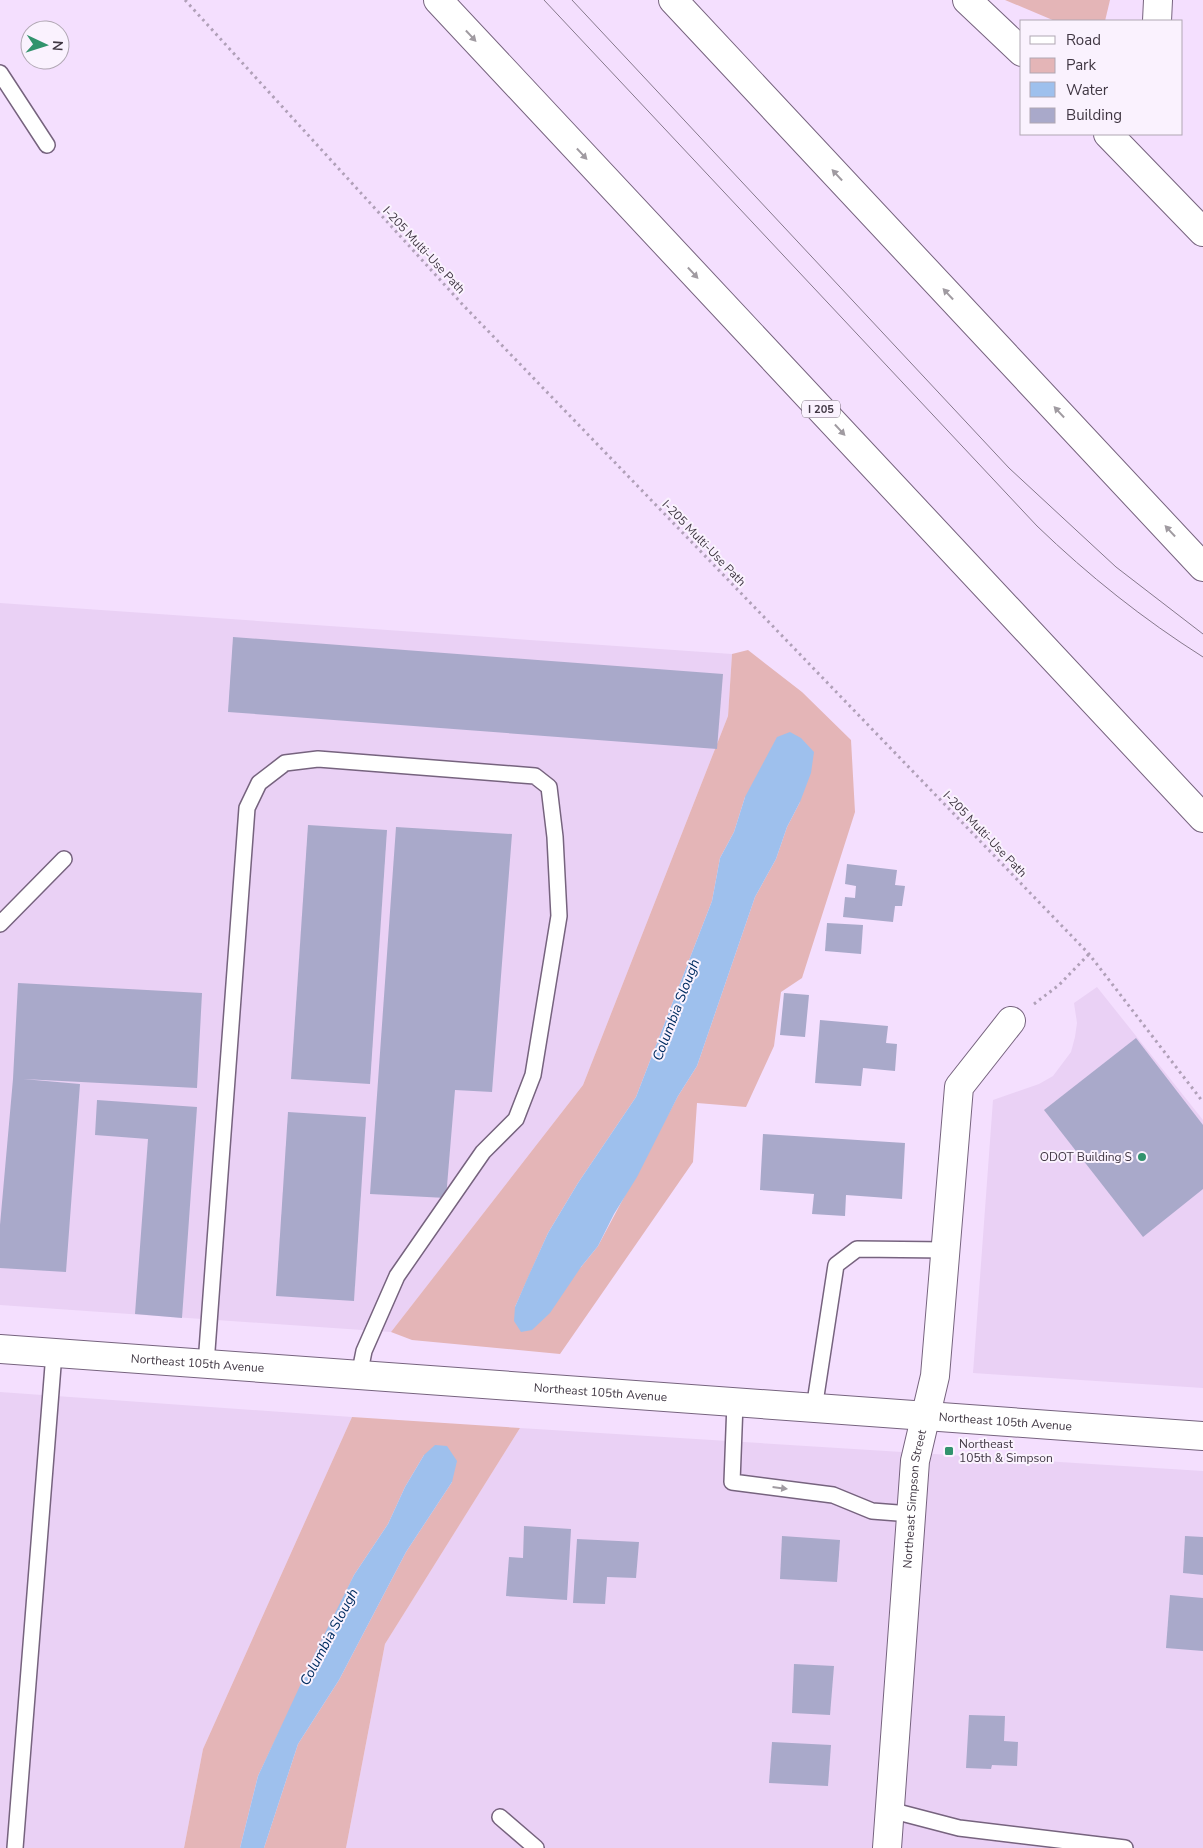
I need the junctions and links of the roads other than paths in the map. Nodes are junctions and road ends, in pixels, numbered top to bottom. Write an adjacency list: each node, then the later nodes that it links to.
1 (438, 0): 12 (main road, I 205, one-way to 12)
2 (673, 0): 11 (main road, one-way to 2)
3 (967, 0): 6 (main road)
4 (1158, 0): 5 (main road)
5 (1158, 20)
6 (1020, 50)
7 (0, 73): 9 (lane)
8 (1118, 138): 10 (main road)
9 (48, 145)
10 (1203, 232)
11 (1203, 566)
12 (1203, 818)
13 (64, 859): 14 (lane)
14 (0, 924)
15 (1011, 1022): 16 (main road, Northeast Simpson Street)
16 (946, 1250): 22 (lane); 23 (main road, Northeast Simpson Street)
17 (0, 1349): 18 (main road, Northeast 105th Avenue)
18 (54, 1353): 19 (main road, Northeast 105th Avenue); 28 (lane)
19 (206, 1364): 20 (main road, Northeast 105th Avenue); 20 (lane)
20 (360, 1376): 21 (main road, Northeast 105th Avenue)
21 (735, 1404): 22 (main road, Northeast 105th Avenue); 25 (lane, one-way to 25)
22 (814, 1409): 23 (main road, Northeast 105th Avenue)
23 (925, 1418): 24 (main road, Northeast 105th Avenue); 25 (main road, Northeast Simpson Street)
24 (1203, 1436)
25 (911, 1514): 26 (main road, Northeast Simpson Street)
26 (890, 1810): 30 (main road, Northeast Simpson Street); 31 (lane)
27 (500, 1817): 29 (lane)
28 (15, 1848)
29 (536, 1848)
30 (887, 1848)
31 (1125, 1848)

